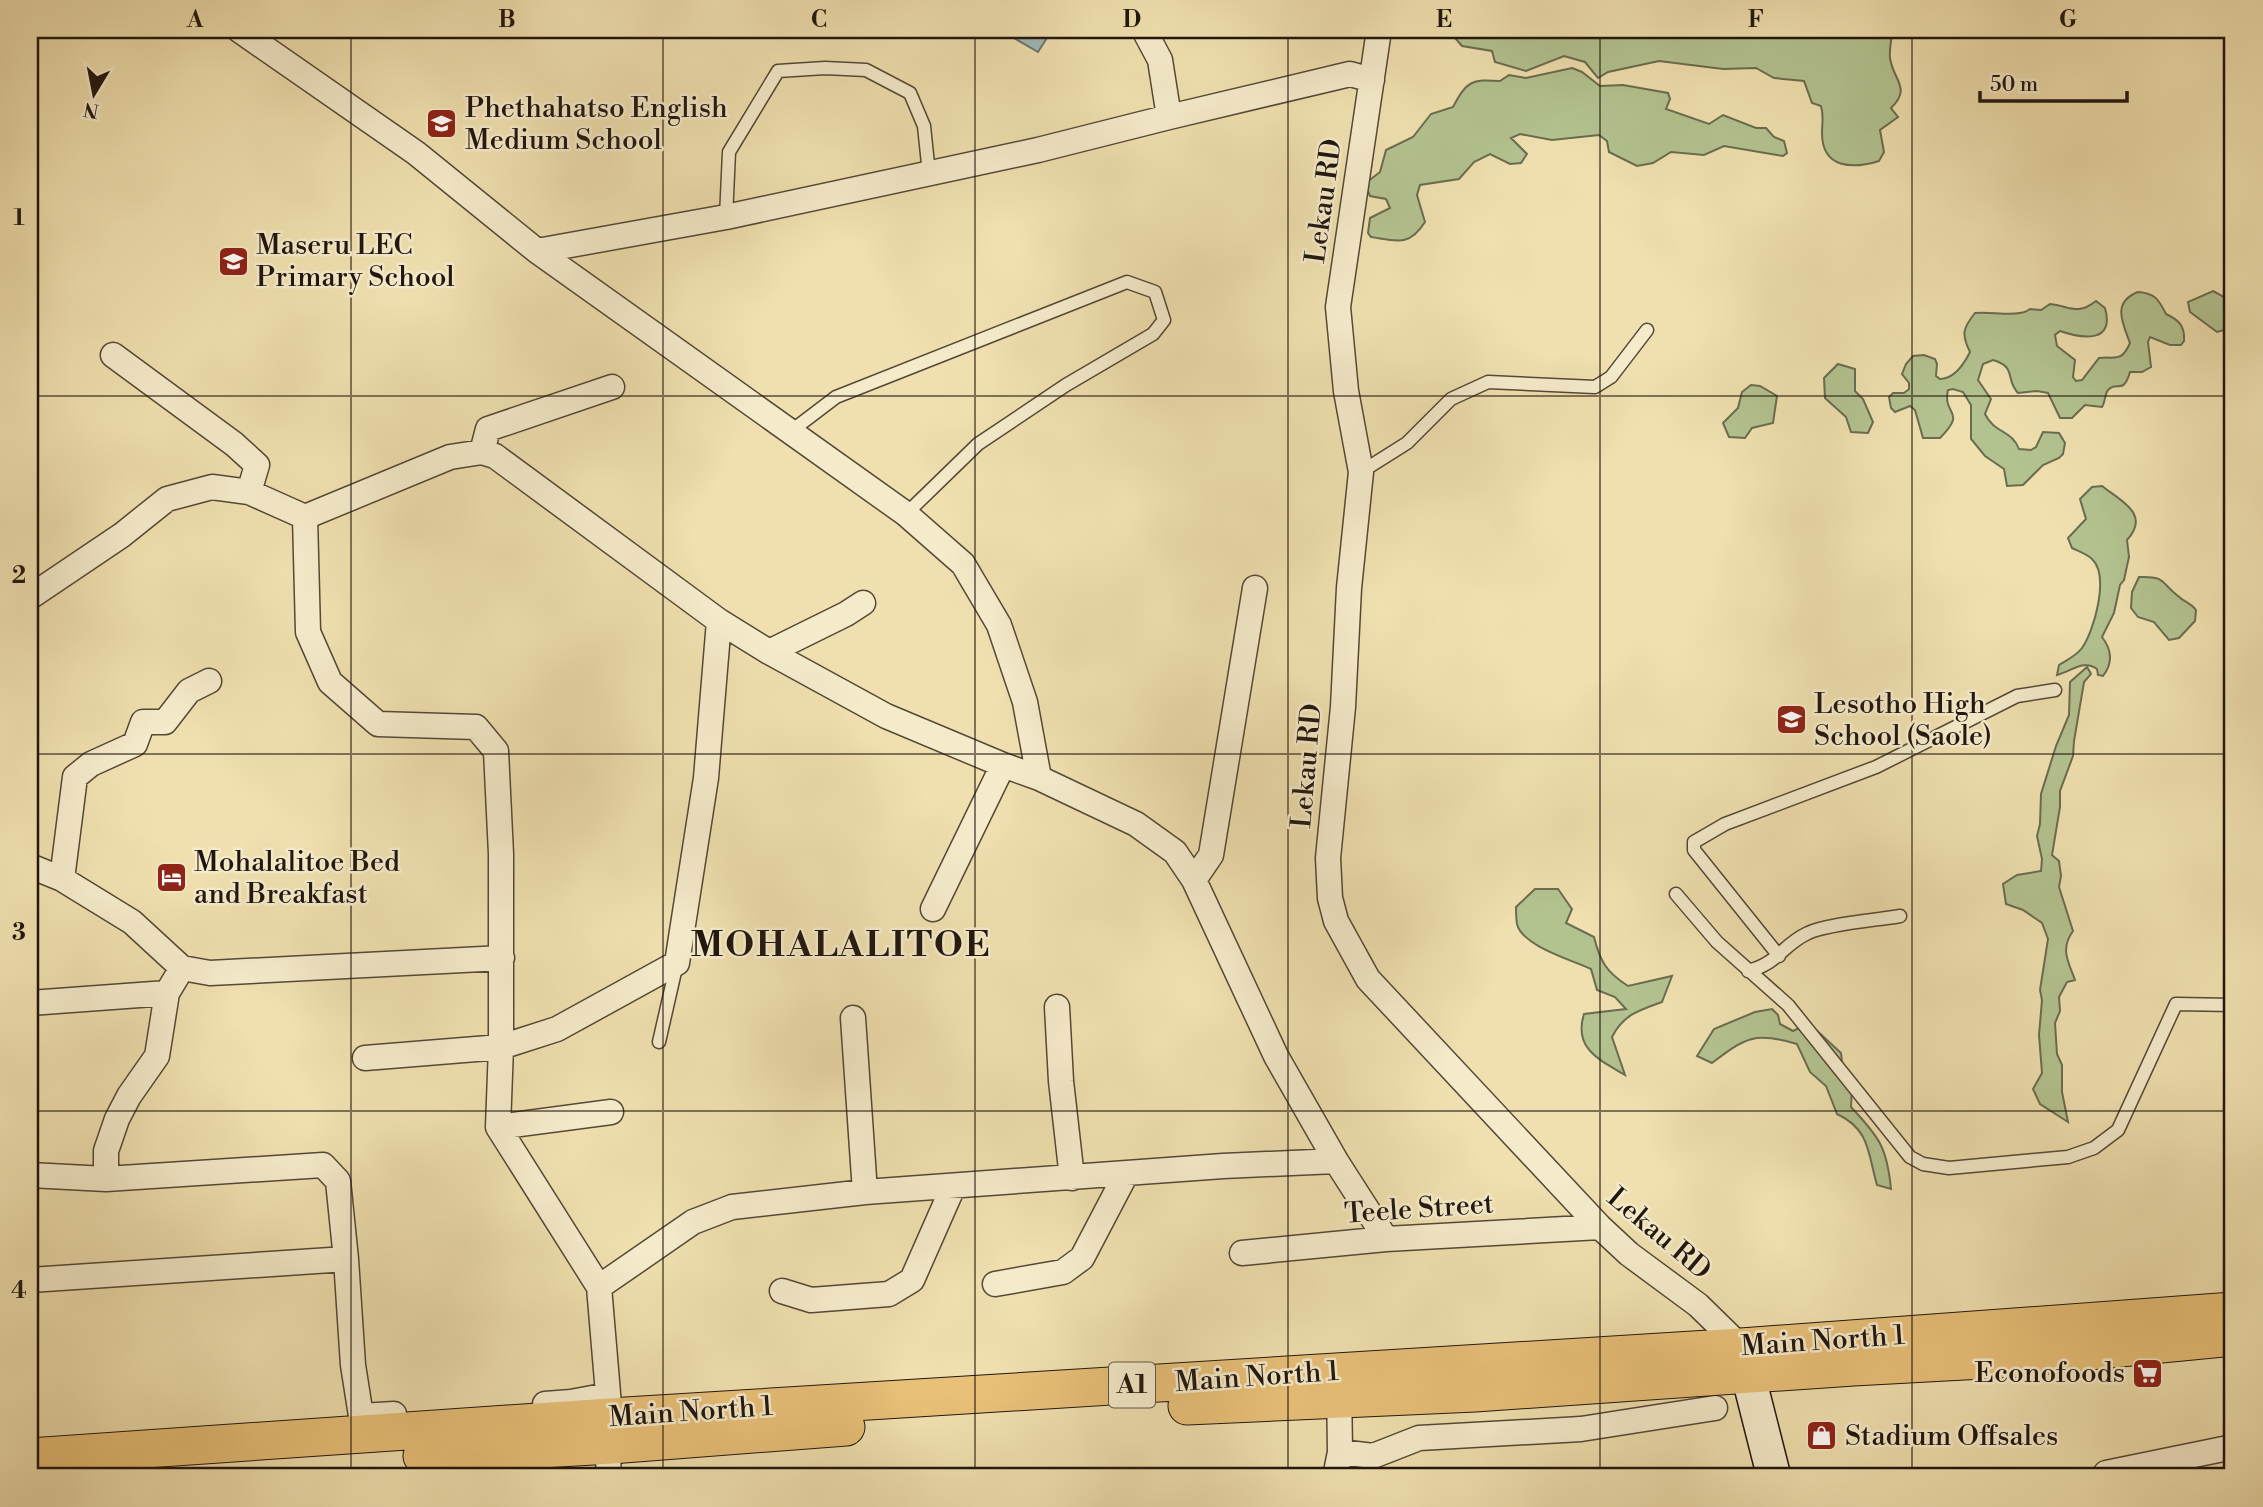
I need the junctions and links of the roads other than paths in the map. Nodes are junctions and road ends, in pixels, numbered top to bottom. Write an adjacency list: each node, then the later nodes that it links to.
1 (239, 30): 8 (street)
2 (1144, 30): 5 (street)
3 (1379, 30): 4 (street, Lekau RD)
4 (1372, 80): 5 (street); 14 (street, Lekau RD)
5 (1169, 117): 6 (street)
6 (929, 174): 7 (street); 7 (lane)
7 (726, 217): 8 (street)
8 (537, 251): 12 (street)
9 (1647, 330): 14 (lane)
10 (114, 355): 15 (street)
11 (612, 387): 13 (street)
12 (790, 432): 16 (street); 16 (lane)
13 (482, 452): 17 (street); 21 (street)
14 (1361, 472): 55 (street, Lekau RD)
15 (249, 492): 17 (street); 19 (street)
16 (906, 514): 26 (street)
17 (305, 517): 34 (street)
18 (1255, 588): 29 (street)
19 (30, 597)
20 (863, 603): 22 (street)
21 (719, 621): 22 (street); 35 (street)
22 (769, 652): 25 (street)
23 (209, 681): 28 (street)
24 (2055, 690): 33 (lane)
25 (1003, 765): 26 (street); 31 (street)
26 (1039, 778): 29 (street)
27 (30, 866): 28 (street)
28 (62, 879): 36 (street)
29 (1194, 880): 48 (street)
30 (1676, 894): 37 (lane)
31 (933, 909)
32 (1900, 916): 33 (lane)
33 (1779, 956): 37 (lane)
34 (502, 958): 36 (street); 44 (street)
35 (677, 963): 43 (lane); 44 (street)
36 (182, 968): 38 (street)
37 (1748, 971): 40 (lane)
38 (167, 993): 39 (street); 52 (street)
39 (30, 1003)
40 (2233, 1005)
41 (1057, 1007): 51 (street)
42 (853, 1018): 54 (street)
43 (659, 1042)
44 (501, 1047): 45 (street); 47 (street)
45 (365, 1058)
46 (611, 1112): 47 (street)
47 (498, 1127): 61 (street)
48 (1336, 1161): 49 (street); 56 (street)
49 (1126, 1174): 51 (street); 60 (street)
50 (30, 1175): 52 (street)
51 (1072, 1178): 53 (street)
52 (106, 1179): 58 (street)
53 (953, 1187): 54 (street); 62 (street)
54 (865, 1192): 61 (street)
55 (1600, 1227): 56 (street, Teele Street); 65 (street, Lekau RD)
56 (1386, 1239): 57 (street, Teele Street)
57 (1242, 1253)
58 (346, 1259): 59 (street); 68 (street)
59 (30, 1280)
60 (995, 1284)
61 (599, 1287): 68 (street)
62 (782, 1291)
63 (2233, 1311): 65 (main road, Main North 1 / A1)
64 (2233, 1337): 65 (main road, Main North 1 / A1)
65 (1745, 1361): 66 (main road, Main North 1 / A1); 74 (street)
66 (1339, 1386): 68 (main road, Main North 1 / A1); 70 (street)
67 (1715, 1408): 70 (street)
68 (609, 1433): 71 (main road, Main North 1 / A1); 72 (main road, Main North 1 / A1)
69 (2233, 1447): 75 (street)
70 (1340, 1452): 73 (street)
71 (30, 1457)
72 (86, 1477)
73 (1335, 1477)
74 (1774, 1477)
75 (2107, 1477)

